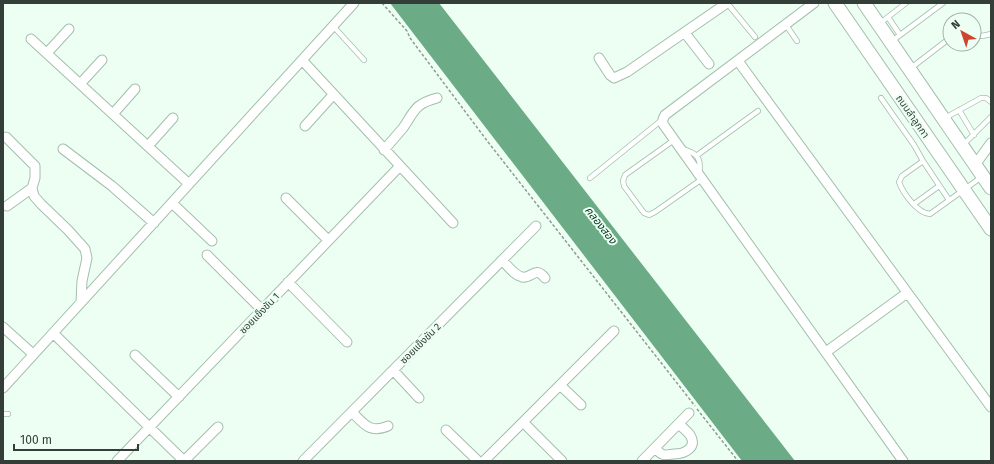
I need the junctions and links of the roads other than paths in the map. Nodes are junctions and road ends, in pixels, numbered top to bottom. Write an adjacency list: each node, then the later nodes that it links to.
1 (354, 3): 10 (street)
2 (727, 3): 12 (street); 13 (lane)
3 (814, 3): 9 (street)
4 (834, 3): 60 (main road, ถนนลำลูกกา)
5 (864, 3): 8 (main road)
6 (906, 3): 8 (lane)
7 (943, 3): 14 (lane)
8 (883, 21): 14 (main road)
9 (786, 25): 16 (lane); 23 (street)
10 (333, 26): 21 (street); 22 (lane)
11 (69, 29): 18 (street)
12 (685, 33): 19 (street); 24 (street)
13 (755, 38)
14 (896, 38): 25 (main road)
15 (31, 39): 18 (street)
16 (798, 41)
17 (942, 44): 25 (lane)
18 (47, 53): 26 (street)
19 (599, 58)
20 (102, 60): 26 (street)
21 (302, 60): 28 (street); 56 (street)
22 (364, 60)
23 (738, 61): 37 (street); 76 (street)
24 (709, 64)
25 (910, 69): 38 (main road)
26 (80, 84): 34 (street)
27 (135, 89): 34 (street)
28 (333, 95): 39 (street); 48 (street)
29 (437, 98): 48 (street)
30 (881, 98): 50 (lane)
31 (991, 102): 32 (lane)
32 (959, 110): 38 (lane); 40 (lane)
33 (758, 111): 49 (lane)
34 (113, 114): 44 (street)
35 (991, 117): 40 (lane)
36 (173, 118): 44 (street)
37 (663, 119): 42 (street); 55 (lane)
38 (944, 119): 45 (main road)
39 (305, 126)
40 (974, 135): 45 (lane)
41 (6, 137): 58 (street)
42 (674, 140): 47 (street); 54 (lane)
43 (991, 143): 51 (street)
44 (148, 146): 56 (street)
45 (962, 146): 51 (main road)
46 (63, 149): 66 (street)
47 (681, 149): 49 (lane); 54 (street)
48 (384, 150): 52 (street)
49 (696, 156): 54 (lane)
50 (923, 161): 57 (lane); 64 (lane)
51 (974, 165): 53 (main road)
52 (400, 166): 67 (street); 70 (street, ซอยแข็งขัน 1)
53 (983, 176): 59 (main road); 60 (lane)
54 (701, 177): 83 (street)
55 (590, 178)
56 (189, 184): 63 (street)
57 (939, 186): 62 (lane); 64 (lane)
58 (32, 188): 65 (street); 77 (street)
59 (991, 188)
60 (963, 189): 62 (lane); 69 (main road, ถนนลำลูกกา)
61 (286, 198): 70 (street)
62 (949, 200): 64 (lane)
63 (172, 202): 66 (street); 71 (street)
64 (914, 204)
65 (7, 206)
66 (154, 223): 77 (street)
67 (453, 223)
68 (536, 226): 73 (street, ซอยแข็งขัน 2)
69 (991, 229)
70 (328, 240): 75 (street, ซอยแข็งขัน 1)
71 (212, 241)
72 (207, 255): 78 (street)
73 (502, 260): 74 (street); 86 (street, ซอยแข็งขัน 2)
74 (545, 278)
75 (288, 282): 78 (street, ซอยแข็งขัน 1); 82 (street)
76 (907, 293): 83 (street); 92 (street)
77 (81, 302): 81 (street)
78 (262, 310): 89 (street, ซอยแข็งขัน 1)
79 (3, 327): 84 (street)
80 (614, 331): 87 (street)
81 (53, 333): 84 (street); 98 (street)
82 (347, 342)
83 (826, 352): 108 (street)
84 (33, 354): 88 (street)
85 (135, 355): 89 (street)
86 (393, 370): 90 (street); 93 (street, ซอยแข็งขัน 2)
87 (560, 385): 91 (street); 95 (street)
88 (3, 388)
89 (179, 397): 98 (street, ซอยแข็งขัน 1)
90 (419, 398)
91 (581, 405)
92 (991, 407)
93 (352, 412): 97 (street); 105 (street, ซอยแข็งขัน 2)
94 (689, 413): 96 (street)
95 (523, 422): 102 (street); 106 (street)
96 (679, 424): 101 (street); 101 (street)
97 (388, 426)
98 (150, 427): 103 (street, ซอยแข็งขัน 1); 104 (street)
99 (218, 427): 104 (street)
100 (446, 430): 102 (street)
101 (655, 448): 107 (street)
102 (484, 460)
103 (117, 461)
104 (184, 461)
105 (303, 461)
106 (562, 461)
107 (642, 461)
108 (903, 461)

